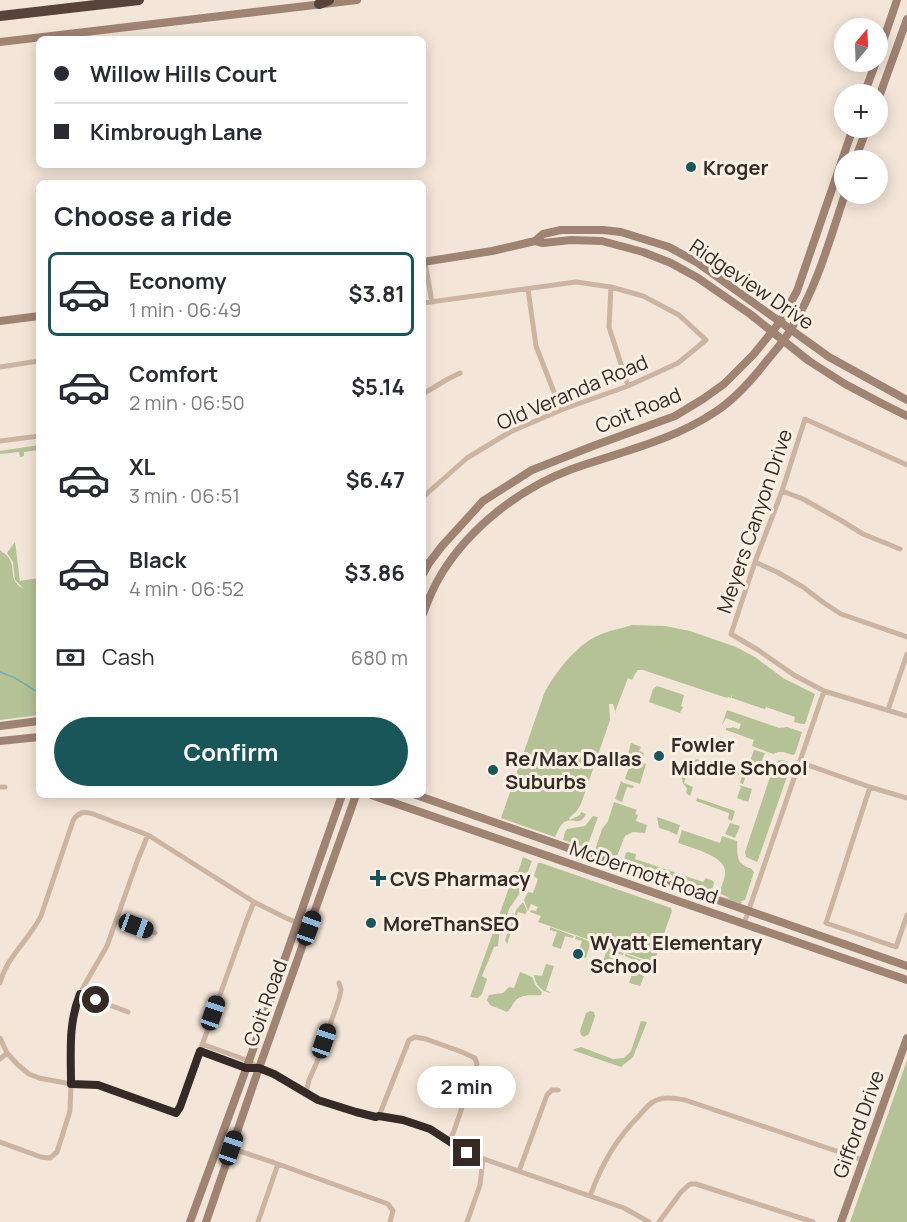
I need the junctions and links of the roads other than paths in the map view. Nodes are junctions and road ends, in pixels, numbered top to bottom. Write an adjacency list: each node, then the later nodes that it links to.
1 (139, 0): 5 (highway)
2 (357, 0): 4 (main road)
3 (897, 0): 7 (main road)
4 (324, 2): 8 (main road)
5 (0, 16)
6 (907, 19): 12 (main road)
7 (888, 27)
8 (49, 36)
9 (36, 38): 10 (main road)
10 (0, 42)
11 (875, 72): 12 (main road)
12 (886, 76): 13 (main road)
13 (883, 84)
14 (834, 187): 16 (main road, Coit Road)
15 (842, 204): 18 (main road, Coit Road)
16 (816, 237): 18 (main road); 27 (main road, Coit Road)
17 (535, 241): 19 (main road, Ridgeview Drive); 27 (main road, Ridgeview Drive); 29 (main road, Ridgeview Drive)
18 (830, 241): 28 (main road, Coit Road)
19 (426, 262)
20 (426, 272): 23 (street)
21 (611, 287): 22 (street); 34 (street); 34 (street, Old Veranda Road)
22 (528, 289): 23 (street); 37 (street)
23 (432, 302): 24 (street)
24 (426, 303)
25 (36, 316): 26 (main road)
26 (0, 321)
27 (780, 322): 28 (main road, Ridgeview Drive); 29 (main road, Coit Road)
28 (790, 330): 30 (main road, Coit Road); 36 (main road, Ridgeview Drive)
29 (773, 332): 30 (main road, Ridgeview Drive); 41 (main road, Coit Road)
30 (783, 341): 38 (main road, Ridgeview Drive); 42 (main road, Coit Road)
31 (36, 361): 32 (street)
32 (0, 367)
33 (460, 373): 35 (street)
34 (628, 386): 37 (street, Old Veranda Road)
35 (426, 392)
36 (907, 399)
37 (561, 410): 46 (street, Old Veranda Road)
38 (907, 416)
39 (36, 436): 40 (street)
40 (0, 441)
41 (593, 446): 42 (main road); 43 (main road); 49 (main road, Coit Road)
42 (604, 459): 43 (main road, Coit Road)
43 (593, 462): 50 (main road, Coit Road)
44 (907, 465): 45 (street, Meyers Canyon Drive)
45 (782, 491): 47 (street); 48 (street, Meyers Canyon Drive)
46 (426, 494)
47 (900, 549)
48 (755, 562): 51 (street); 53 (street, Meyers Canyon Drive)
49 (426, 568)
50 (426, 608)
51 (907, 637)
52 (907, 654): 54 (street)
53 (824, 691): 54 (street); 60 (street)
54 (888, 710): 55 (street)
55 (907, 716)
56 (36, 721): 57 (main road)
57 (0, 726)
58 (36, 737): 59 (main road)
59 (0, 741)
60 (799, 762): 61 (street); 75 (street)
61 (870, 787): 66 (street); 76 (street)
62 (341, 798): 70 (main road, Coit Road)
63 (355, 798): 73 (main road, Coit Road)
64 (380, 798): 69 (main road, McDermott Road)
65 (425, 798): 67 (main road, McDermott Road)
66 (907, 798)
67 (490, 821): 69 (main road); 71 (main road, McDermott Road)
68 (148, 835): 74 (street); 77 (street); 86 (street)
69 (486, 835): 72 (main road, McDermott Road)
70 (321, 854): 73 (main road); 78 (main road, Coit Road)
71 (587, 855): 72 (main road); 75 (main road, McDermott Road)
72 (582, 868): 79 (main road, McDermott Road)
73 (326, 882): 80 (main road, Coit Road)
74 (254, 902): 78 (street); 92 (street)
75 (748, 912): 79 (street); 82 (main road, McDermott Road)
76 (907, 915)
77 (117, 919): 81 (street); 88 (street)
78 (297, 922): 80 (street); 96 (main road, Coit Road)
79 (744, 924): 83 (main road, McDermott Road)
80 (309, 928): 97 (main road, Coit Road)
81 (155, 933)
82 (860, 950): 83 (main road); 84 (main road, McDermott Road)
83 (856, 963): 85 (main road, McDermott Road)
84 (907, 966)
85 (907, 980)
86 (0, 983)
87 (339, 983): 100 (street)
88 (80, 994): 89 (street); 98 (street)
89 (128, 1012)
90 (0, 1038): 94 (street)
91 (907, 1038): 107 (main road, Gifford Drive)
92 (202, 1044): 93 (street); 96 (street)
93 (200, 1051): 96 (street); 98 (street)
94 (7, 1053): 95 (street); 98 (street)
95 (0, 1059)
96 (248, 1065): 97 (street); 104 (main road, Coit Road)
97 (259, 1068): 100 (street); 105 (main road, Coit Road)
98 (71, 1084): 102 (street)
99 (558, 1090): 109 (street)
100 (306, 1093): 101 (street)
101 (379, 1116): 103 (street); 103 (street)
102 (0, 1142)
103 (449, 1142): 106 (street)
104 (219, 1144): 105 (street); 111 (main road, Coit Road)
105 (231, 1148): 108 (street); 112 (main road, Coit Road)
106 (483, 1159): 109 (street); 115 (street)
107 (862, 1160): 110 (street); 119 (main road, Gifford Drive)
108 (278, 1164): 113 (street); 114 (street)
109 (519, 1171): 110 (street)
110 (590, 1196): 116 (street)
111 (190, 1222)
112 (206, 1222)
113 (258, 1222)
114 (390, 1222)
115 (467, 1222)
116 (649, 1222)
117 (659, 1222): 118 (street)
118 (813, 1222)
119 (841, 1222)

